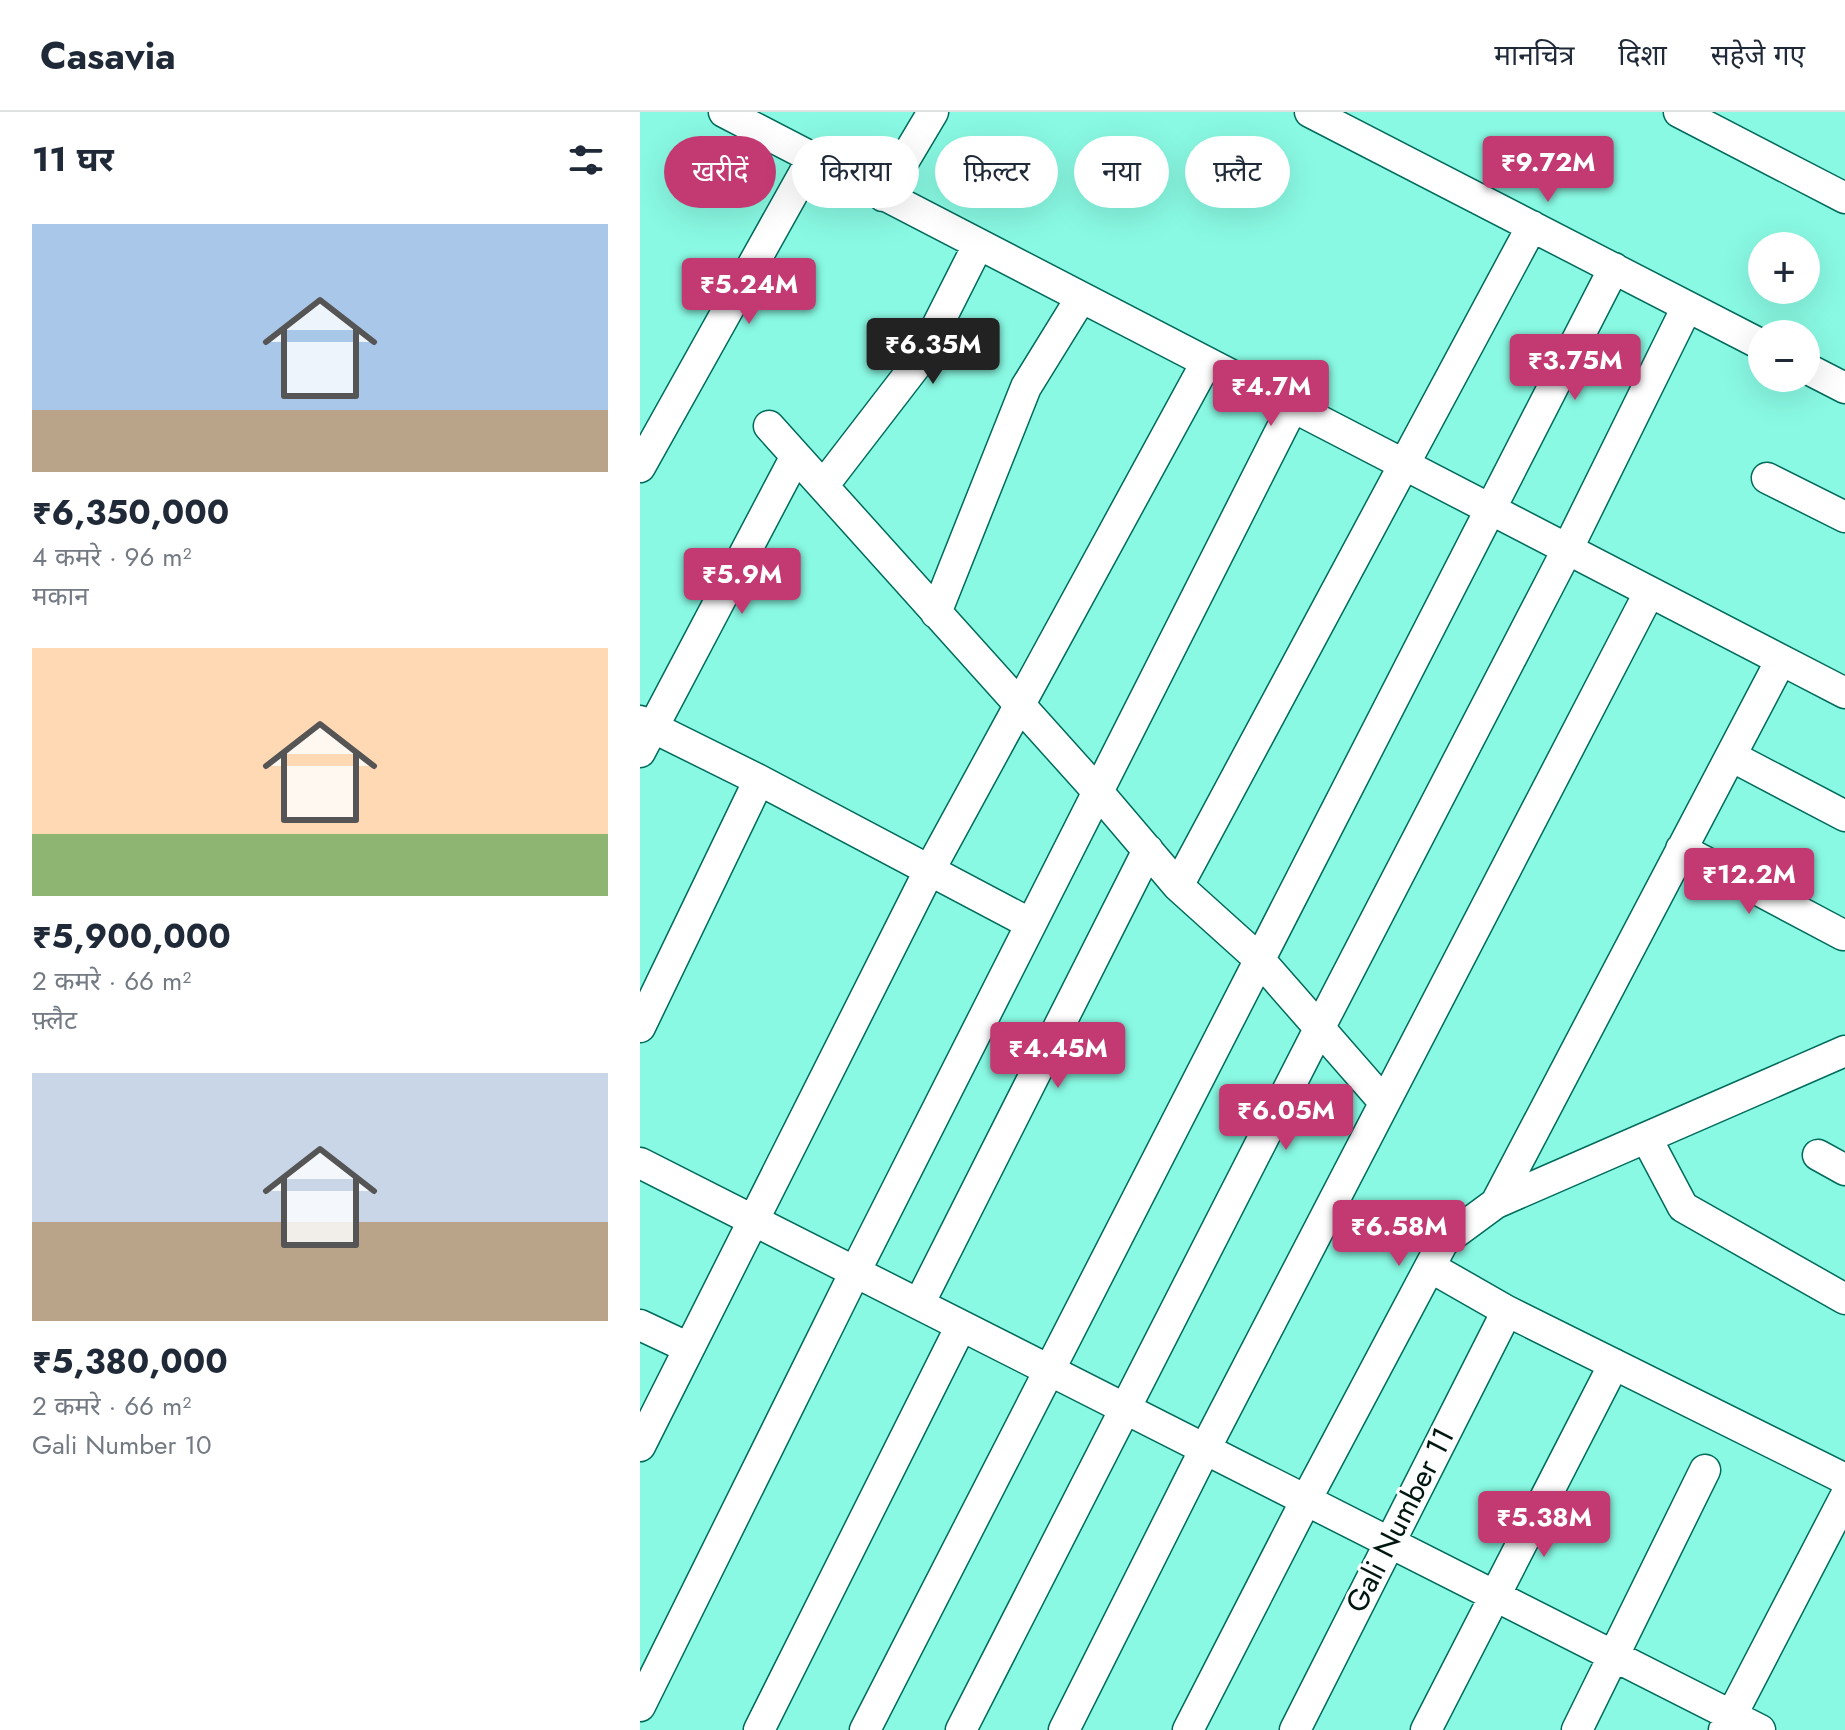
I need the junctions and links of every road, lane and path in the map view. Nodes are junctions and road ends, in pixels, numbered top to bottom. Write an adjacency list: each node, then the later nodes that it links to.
1 (724, 112): 6 (street)
2 (933, 112): 5 (street)
3 (1310, 112): 10 (street)
4 (1679, 112): 8 (street)
5 (919, 136)
6 (792, 148)
7 (792, 193): 21 (street)
8 (1845, 198)
9 (906, 208): 11 (street)
10 (1532, 226): 12 (street); 23 (street)
11 (978, 245): 13 (street); 26 (street)
12 (1614, 268): 14 (street); 27 (street)
13 (1081, 298): 16 (street); 31 (street)
14 (1687, 307): 15 (street); 29 (street)
15 (1748, 338)
16 (1206, 363): 19 (street); 34 (street)
17 (1820, 375): 18 (street)
18 (1845, 388)
19 (1292, 408): 23 (street); 38 (street)
20 (769, 426): 22 (street)
21 (647, 437): 24 (street)
22 (796, 456): 26 (street); 35 (street)
23 (1403, 465): 27 (street); 43 (street)
24 (640, 467)
25 (1767, 478): 28 (street)
26 (823, 486): 31 (street)
27 (1489, 510): 29 (street); 46 (street)
28 (1845, 517)
29 (1567, 550): 30 (street); 48 (street)
30 (1649, 593): 32 (street); 50 (street)
31 (936, 613): 34 (street)
32 (1781, 660): 33 (street); 36 (street)
33 (1845, 693)
34 (1021, 707): 38 (street); 42 (street)
35 (644, 733): 37 (street)
36 (1731, 756): 39 (street); 40 (street)
37 (759, 780): 42 (street); 47 (street)
38 (1098, 792): 41 (street); 44 (street)
39 (1845, 816)
40 (1681, 849): 45 (street); 55 (street)
41 (1148, 850): 43 (street); 60 (street)
42 (929, 871): 44 (street); 56 (street)
43 (1178, 886): 46 (street)
44 (1031, 924): 58 (street)
45 (1843, 935)
46 (1259, 959): 48 (street); 66 (street)
47 (640, 1027)
48 (1320, 1027): 50 (street); 67 (street)
49 (1845, 1051): 51 (street)
50 (1384, 1102): 69 (street)
51 (1647, 1139): 55 (street); 59 (street)
52 (1818, 1155): 54 (street)
53 (640, 1163): 56 (street)
54 (1845, 1170)
55 (1496, 1203): 57 (street)
56 (752, 1220): 58 (street); 64 (street)
57 (1430, 1267): 61 (street); 73 (street)
58 (855, 1272): 60 (street); 77 (street)
59 (1845, 1299)
60 (919, 1304): 63 (street)
61 (1507, 1311): 65 (street); 74 (street, Gali Number 11)
62 (640, 1325): 64 (street)
63 (961, 1326): 66 (street); 79 (street)
64 (689, 1348): 68 (street)
65 (1614, 1364): 71 (street); 75 (street)
66 (1049, 1370): 67 (street); 80 (street)
67 (1124, 1408): 69 (street); 81 (street)
68 (640, 1446)
69 (1205, 1449): 73 (street); 82 (street)
70 (1705, 1470): 76 (street)
71 (1845, 1479)
72 (1845, 1497): 78 (street)
73 (1306, 1500): 74 (street); 83 (street)
74 (1389, 1542): 75 (street); 84 (street, Gali Number 11)
75 (1495, 1596): 76 (street); 85 (street)
76 (1615, 1656): 78 (street); 86 (street)
77 (640, 1706)
78 (1728, 1723): 87 (street)
79 (759, 1730)
80 (865, 1730)
81 (961, 1730)
82 (1064, 1730)
83 (1188, 1730)
84 (1295, 1730)
85 (1426, 1730)
86 (1577, 1730)
87 (1760, 1730)

